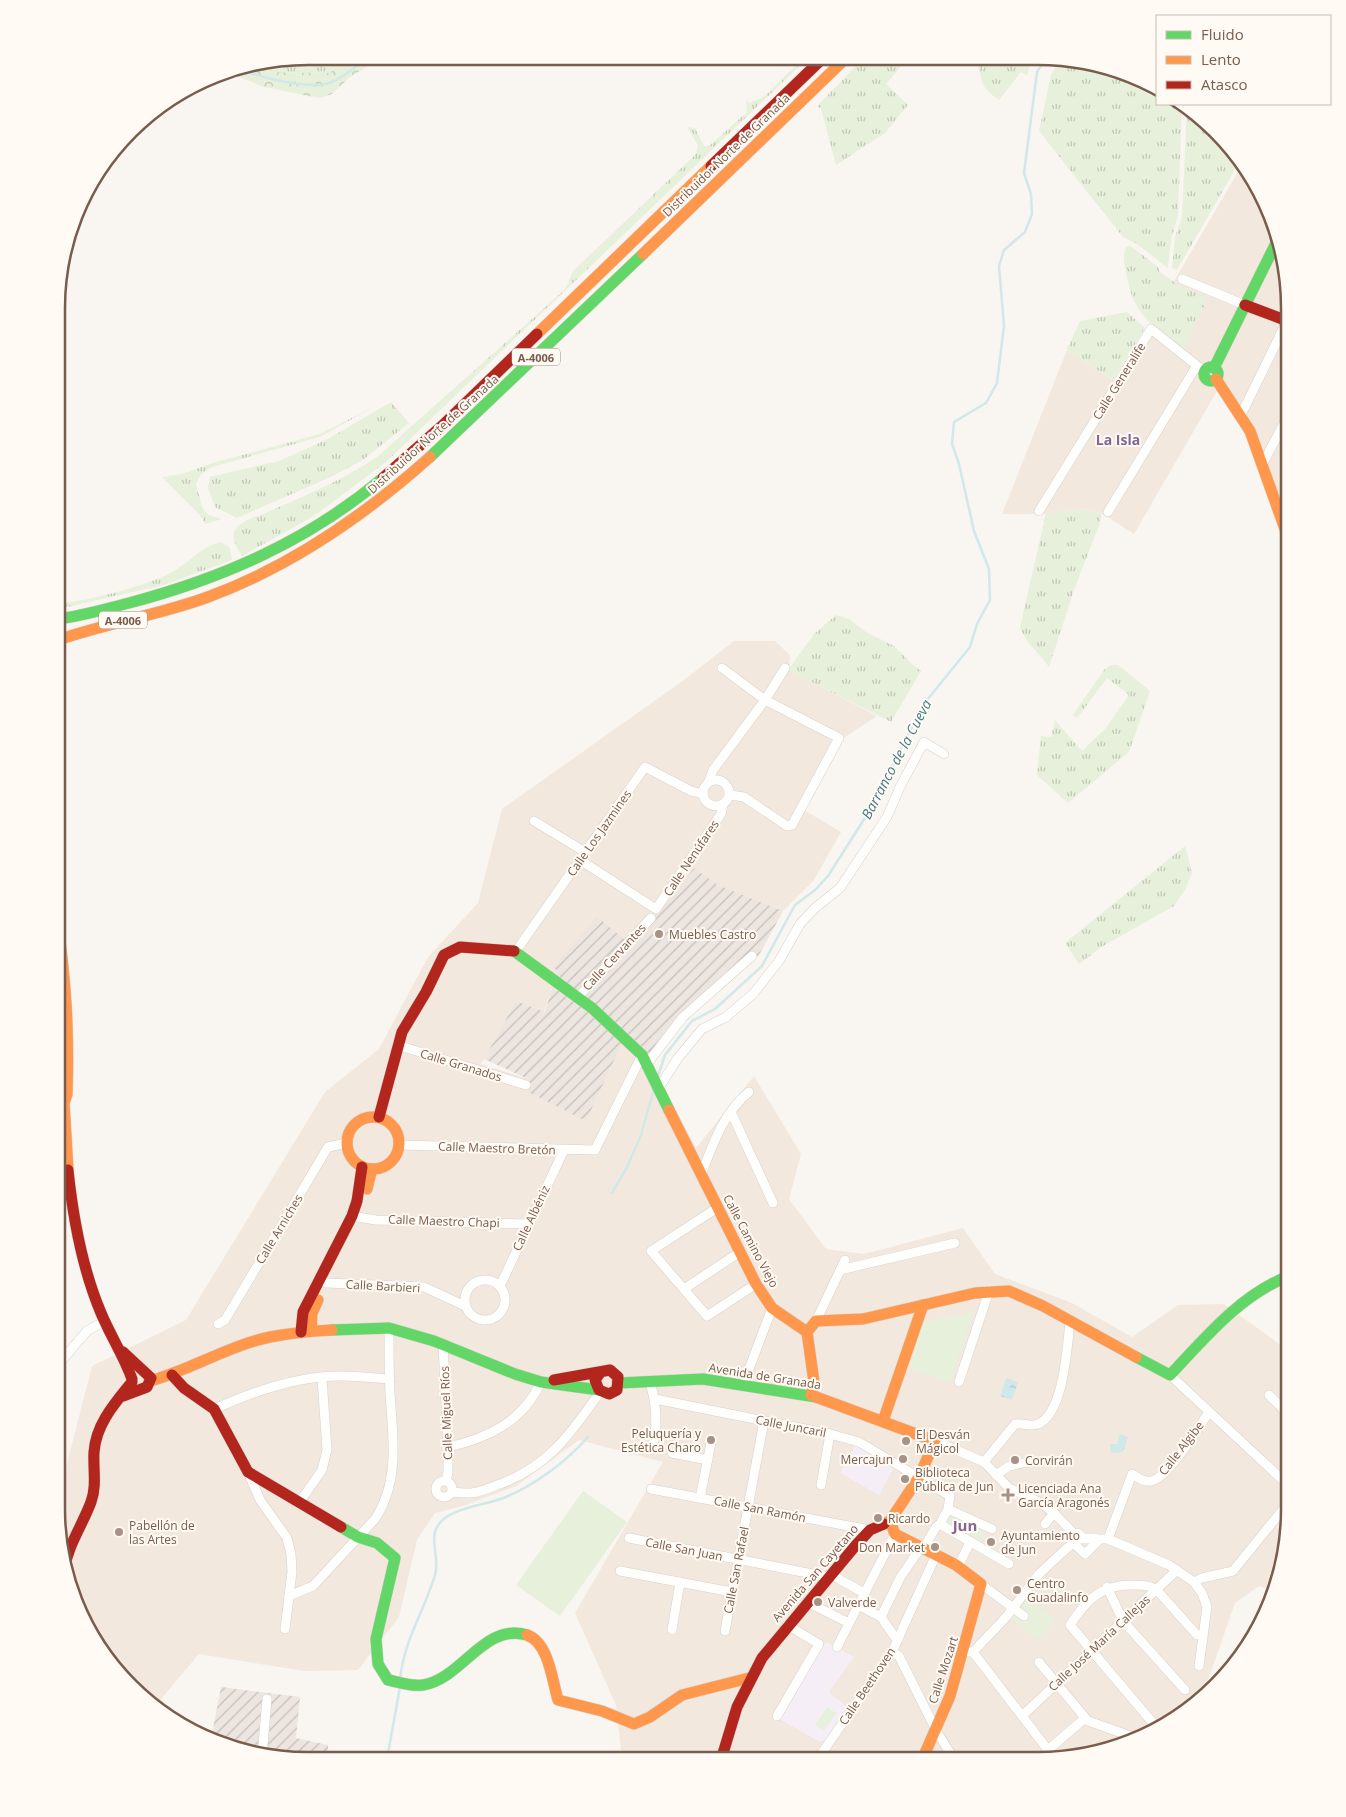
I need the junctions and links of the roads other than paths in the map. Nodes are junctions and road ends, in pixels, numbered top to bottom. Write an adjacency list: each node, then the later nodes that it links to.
1 (816, 65): 15 (street, Distribuidor Norte de Granada / A-4006)
2 (839, 65): 16 (street, Distribuidor Norte de Granada / A-4006)
3 (1274, 248): 5 (street)
4 (1182, 279): 5 (street)
5 (1245, 305): 6 (street); 8 (street)
6 (1281, 319)
7 (1281, 336): 9 (street)
8 (1208, 371): 9 (street); 12 (street, Calle Generalife); 13 (street)
9 (1241, 415): 11 (street)
10 (1281, 429): 11 (street)
11 (1262, 465): 14 (street)
12 (1039, 511)
13 (1108, 512)
14 (1281, 518)
15 (65, 617)
16 (65, 638)
17 (722, 668): 19 (street)
18 (785, 668): 19 (street)
19 (765, 700): 21 (street); 23 (street)
20 (944, 754): 34 (street)
21 (709, 781): 22 (street); 23 (street)
22 (703, 794): 24 (street); 26 (street, Calle Los Jazmines)
23 (730, 794): 24 (street)
24 (723, 805): 26 (street, Calle Nenúfares)
25 (534, 820): 26 (street)
26 (583, 856): 28 (street, Calle Los Jazmines)
27 (651, 918): 30 (street, Calle Cervantes)
28 (516, 950): 30 (street, Calle Camino Viejo); 31 (street)
29 (752, 956): 32 (street)
30 (578, 997): 32 (street, Calle Camino Viejo)
31 (396, 1045): 33 (street, Calle Granados); 37 (street)
32 (644, 1059): 34 (street, Calle Camino Viejo); 41 (street, Calle Maestro Bretón)
33 (526, 1085)
34 (660, 1086): 43 (street, Calle Camino Viejo)
35 (749, 1092): 36 (street)
36 (730, 1112): 43 (street); 44 (street)
37 (379, 1116): 39 (street); 40 (street)
38 (65, 1126): 61 (street)
39 (347, 1143): 42 (street); 64 (street, Calle Arniches)
40 (399, 1145): 41 (street, Calle Maestro Bretón); 42 (street)
41 (564, 1150): 47 (street, Calle Albéniz)
42 (367, 1168): 46 (street)
43 (701, 1175): 45 (street, Calle Camino Viejo)
44 (773, 1203)
45 (717, 1208): 49 (street, Calle Camino Viejo); 56 (street)
46 (356, 1217): 47 (street, Calle Maestro Chapi); 53 (street)
47 (528, 1224): 55 (street, Calle Albéniz)
48 (955, 1243): 51 (street)
49 (740, 1252): 54 (street, Calle Camino Viejo); 56 (street)
50 (845, 1260): 51 (street)
51 (840, 1270): 62 (street)
52 (1281, 1280): 72 (street)
53 (324, 1282): 59 (street, Calle Barbieri); 66 (street)
54 (756, 1284): 56 (street); 60 (street, Calle Camino Viejo)
55 (500, 1286): 59 (street); 59 (street)
56 (684, 1289)
57 (989, 1291): 58 (street); 63 (street); 79 (street)
58 (923, 1305): 62 (street); 90 (street)
59 (466, 1306)
60 (772, 1308): 67 (street, Calle Camino Viejo); 81 (street)
61 (105, 1321): 69 (street); 75 (street)
62 (816, 1321): 67 (street)
63 (1070, 1322): 72 (street); 98 (street)
64 (218, 1324)
65 (389, 1328): 66 (street); 68 (street); 76 (street)
66 (306, 1331): 70 (street)
67 (807, 1332): 83 (street)
68 (443, 1345): 77 (street); 95 (street, Calle Miguel Ríos)
69 (65, 1356)
70 (187, 1367): 73 (street); 75 (street)
71 (600, 1373): 77 (street); 80 (street); 82 (street)
72 (1170, 1375): 88 (street)
73 (172, 1376): 75 (street); 87 (street)
74 (322, 1378): 76 (street); 87 (street); 109 (street)
75 (141, 1379): 127 (street)
76 (390, 1379): 120 (street)
77 (541, 1382): 82 (street); 95 (street)
78 (650, 1382): 80 (street, Avenida de Granada); 81 (street, Avenida de Granada); 85 (street)
79 (959, 1382)
80 (619, 1383): 82 (street)
81 (743, 1385): 83 (street, Avenida de Granada)
82 (599, 1391): 107 (street)
83 (811, 1395): 90 (street, Avenida de Granada)
84 (1269, 1395): 86 (street)
85 (655, 1399): 89 (street, Calle Juncaril); 92 (street)
86 (1281, 1407)
87 (214, 1409): 100 (street)
88 (1209, 1412): 103 (street); 123 (street, Calle Algibe)
89 (764, 1421): 91 (street, Calle Juncaril); 110 (street, Calle San Rafael)
90 (883, 1421): 93 (street, Avenida de Granada)
91 (830, 1434): 102 (street, Calle Juncaril); 105 (street)
92 (654, 1441)
93 (935, 1441): 98 (street, Avenida de Granada); 102 (street)
94 (711, 1443): 97 (street)
95 (448, 1447): 104 (street, Calle Miguel Ríos)
96 (672, 1453): 97 (street)
97 (708, 1460): 108 (street)
98 (984, 1462): 101 (street)
99 (1028, 1462): 101 (street)
100 (248, 1472): 109 (street); 142 (street)
101 (996, 1475): 113 (street)
102 (918, 1477): 111 (street, Calle Juncaril); 114 (street)
103 (1281, 1479)
104 (446, 1481): 107 (street); 107 (street)
105 (821, 1485)
106 (651, 1489): 108 (street, Calle San Ramón)
107 (452, 1492)
108 (700, 1498): 110 (street, Calle San Ramón)
109 (300, 1503): 120 (street)
110 (748, 1507): 118 (street, Calle San Ramón); 129 (street, Calle San Rafael)
111 (948, 1509): 115 (street); 117 (street)
112 (1281, 1512): 136 (street)
113 (1054, 1513): 116 (street); 122 (street)
114 (890, 1521): 118 (street, Avenida San Cayetano); 119 (street)
115 (940, 1524): 125 (street); 126 (street)
116 (1045, 1524)
117 (992, 1529)
118 (870, 1530): 134 (street, Avenida San Cayetano)
119 (895, 1534): 126 (street); 141 (street)
120 (358, 1537): 142 (street); 162 (street)
121 (629, 1538): 129 (street, Calle San Juan)
122 (1076, 1539): 124 (street); 124 (street); 145 (street)
123 (1108, 1539): 124 (street); 132 (street)
124 (1097, 1540)
125 (970, 1542): 130 (street); 131 (street)
126 (922, 1548): 128 (street); 147 (street)
127 (69, 1550)
128 (936, 1554): 131 (street); 155 (street, Calle Beethoven)
129 (738, 1559): 134 (street, Calle San Juan); 140 (street, Calle San Rafael)
130 (1008, 1564)
131 (958, 1567): 137 (street)
132 (1177, 1570): 136 (street); 139 (street, Calle José María Callejas)
133 (620, 1571): 135 (street)
134 (829, 1576): 141 (street, Calle San Juan); 143 (street, Avenida San Cayetano)
135 (680, 1582): 140 (street); 152 (street)
136 (1194, 1582): 161 (street)
137 (981, 1584): 145 (street); 157 (street, Calle Mozart)
138 (1107, 1587): 139 (street); 148 (street); 158 (street)
139 (1156, 1589): 148 (street, Calle José María Callejas); 154 (street)
140 (732, 1592): 153 (street, Calle San Rafael)
141 (864, 1593): 144 (street)
142 (289, 1596): 151 (street)
143 (807, 1602): 149 (street); 150 (street, Avenida San Cayetano)
144 (858, 1605): 147 (street); 149 (street)
145 (1013, 1608): 146 (street); 157 (street)
146 (1024, 1616)
147 (881, 1617): 155 (street)
148 (1122, 1621): 158 (street, Calle José María Callejas); 164 (street)
149 (849, 1623): 156 (street)
150 (787, 1625): 162 (street, Avenida San Cayetano); 166 (street)
151 (285, 1629)
152 (672, 1630)
153 (725, 1631)
154 (1197, 1635)
155 (899, 1638): 159 (street, Calle Beethoven)
156 (837, 1647)
157 (969, 1651): 167 (street); 170 (street, Calle Mozart)
158 (1091, 1651): 163 (street, Calle José María Callejas); 169 (street)
159 (892, 1652): 170 (street); 174 (street, Calle Beethoven)
160 (1039, 1662): 163 (street)
161 (1199, 1666)
162 (749, 1678): 173 (street, Avenida San Cayetano)
163 (1057, 1683): 167 (street, Calle José María Callejas); 168 (street)
164 (1185, 1690)
165 (267, 1699): 172 (street)
166 (777, 1716)
167 (1022, 1716): 168 (street)
168 (1086, 1718): 171 (street)
169 (1153, 1723)
170 (937, 1732): 175 (street, Calle Mozart); 176 (street)
171 (1127, 1734)
172 (263, 1747)
173 (723, 1752)
174 (823, 1752)
175 (926, 1752)
176 (950, 1752)

